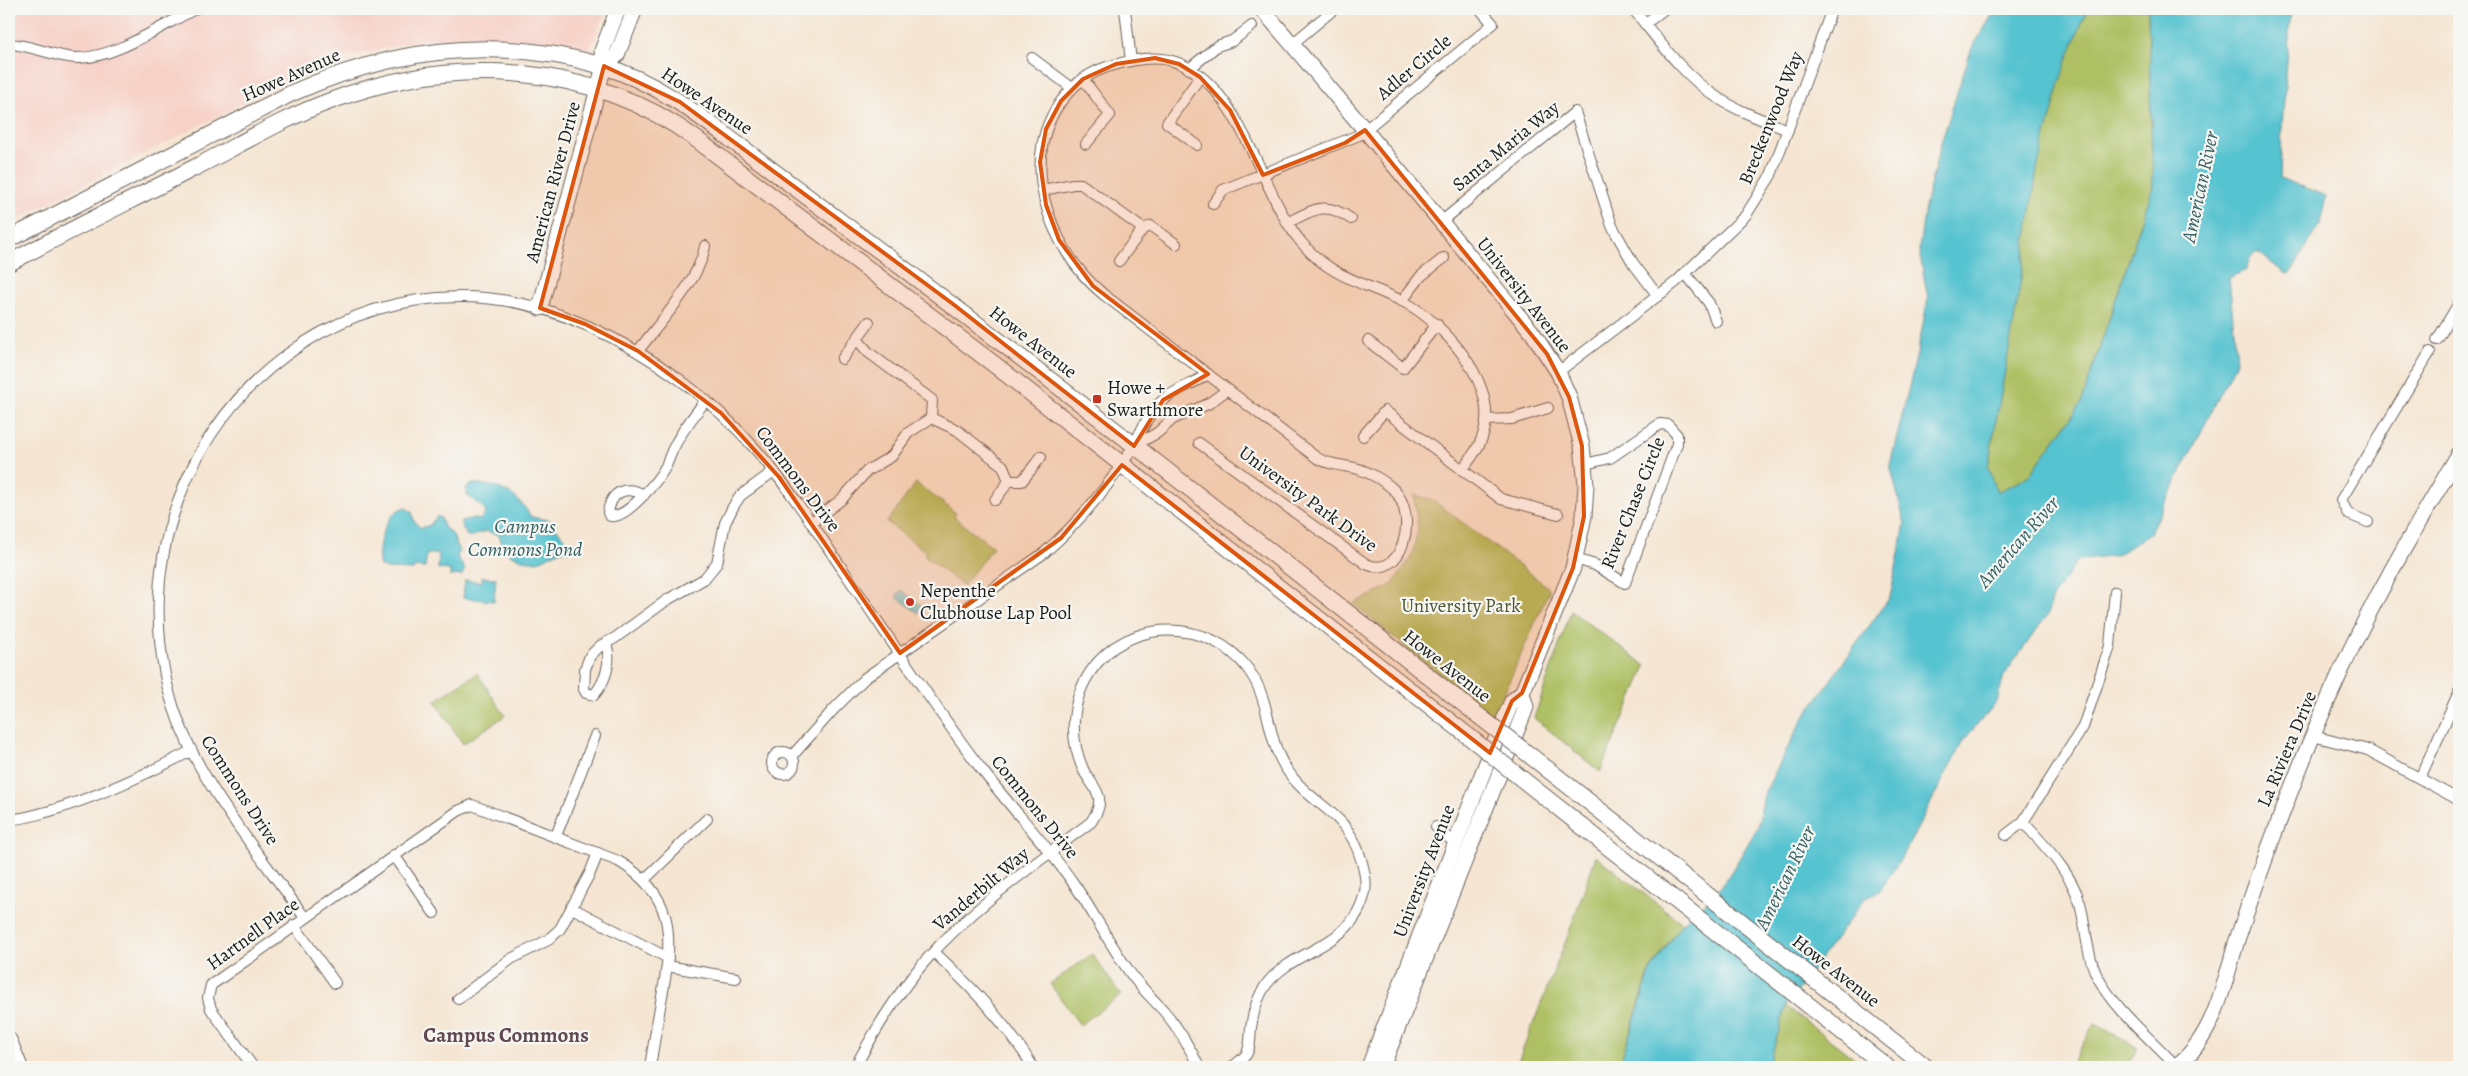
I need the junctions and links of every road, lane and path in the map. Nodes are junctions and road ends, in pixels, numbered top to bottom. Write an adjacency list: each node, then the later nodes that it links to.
1 (618, 9): 17 (street, American River Drive)
2 (636, 9): 17 (street, American River Drive)
3 (1126, 9): 16 (street)
4 (1262, 9): 14 (street, University Avenue)
5 (1334, 9): 14 (street)
6 (1480, 9): 23 (street, Adler Circle)
7 (1633, 9): 11 (street)
8 (1664, 9): 11 (street)
9 (1832, 9): 24 (street, Breckenwood Way)
10 (190, 10): 13 (street)
11 (1646, 24): 24 (street)
12 (1252, 26): 18 (street)
13 (9, 42)
14 (1291, 44): 23 (street, University Avenue)
15 (1032, 58): 21 (street)
16 (1130, 61): 18 (street, University Park Drive); 20 (street, University Park Drive)
17 (604, 66): 22 (street, American River Drive); 34 (main road, Howe Avenue); 63 (main road, Howe Avenue)
18 (1189, 69): 19 (street, University Park Drive)
19 (1200, 78): 26 (street); 27 (street, University Park Drive)
20 (1083, 79): 21 (street, University Park Drive); 25 (street)
21 (1072, 88): 28 (street, University Park Drive)
22 (598, 89): 39 (main road, Howe Avenue); 44 (street, American River Drive); 67 (main road, Howe Avenue)
23 (1365, 130): 27 (street); 31 (street, University Avenue)
24 (1788, 130): 40 (street, Breckenwood Way)
25 (1086, 144)
26 (1197, 145)
27 (1263, 175): 29 (street); 32 (street, University Park Drive)
28 (1043, 190): 33 (street); 55 (street, University Park Drive)
29 (1213, 204)
30 (1351, 218): 32 (street)
31 (1441, 222): 41 (street, Santa Maria Way); 54 (street, University Avenue)
32 (1287, 223): 42 (street, University Park Drive)
33 (1143, 229): 35 (street); 38 (street)
34 (9, 239)
35 (1176, 244)
36 (705, 246): 51 (street)
37 (1444, 258): 42 (street)
38 (1119, 260)
39 (9, 263)
40 (1686, 273): 41 (street, Breckenwood Way); 45 (street)
41 (1658, 296): 54 (street, Breckenwood Way)
42 (1402, 301): 47 (street, University Park Drive)
43 (2459, 303): 49 (street)
44 (540, 308): 51 (street, Commons Drive); 84 (street, Commons Drive)
45 (1716, 321)
46 (869, 322): 48 (street)
47 (1437, 324): 50 (street); 60 (street, University Park Drive)
48 (857, 339): 53 (street); 59 (street)
49 (2437, 340)
50 (1368, 341)
51 (638, 351): 57 (street, Commons Drive)
52 (2430, 352): 74 (street)
53 (842, 358)
54 (1558, 372): 66 (street, University Avenue)
55 (1208, 374): 56 (street, University Park Drive); 63 (street)
56 (1227, 390): 62 (street, University Park Drive); 63 (street)
57 (706, 400): 69 (street, Commons Drive); 71 (street)
58 (1548, 408): 60 (street)
59 (931, 418): 70 (street); 75 (street)
60 (1486, 420): 68 (street, University Park Drive)
61 (1363, 436): 68 (street)
62 (1199, 443)
63 (1134, 446): 67 (street); 120 (main road, Howe Avenue, bridge)
64 (2459, 454): 83 (street, La Riviera Drive)
65 (1041, 457): 70 (street)
66 (1585, 464): 76 (street, University Avenue); 76 (street, River Chase Circle)
67 (1122, 465): 79 (street); 119 (main road, Howe Avenue, bridge)
68 (1462, 470): 73 (street)
69 (774, 471): 75 (street, Commons Drive); 78 (street)
70 (1009, 481): 72 (street)
71 (644, 495)
72 (995, 500)
73 (1558, 514)
74 (2368, 522)
75 (811, 524): 79 (street, Commons Drive)
76 (1575, 559): 81 (street, University Avenue)
77 (2115, 592): 90 (street)
78 (606, 643)
79 (900, 653): 85 (street); 96 (street, Commons Drive)
80 (2459, 692): 86 (street)
81 (1522, 693): 94 (street, University Avenue); 118 (street, University Avenue)
82 (595, 736): 93 (street)
83 (2313, 736): 86 (street); 109 (street, La Riviera Drive)
84 (191, 751): 89 (street); 101 (street, Commons Drive)
85 (792, 756)
86 (2420, 778): 87 (street)
87 (2459, 800)
88 (707, 818): 98 (street)
89 (10, 821)
90 (2023, 822): 92 (street); 109 (street)
91 (1436, 827): 94 (street)
92 (2006, 835)
93 (556, 836): 95 (street, Hartnell Place); 97 (street, Hartnell Place)
94 (1457, 842): 117 (street, University Avenue)
95 (598, 853): 98 (street, Hartnell Place); 99 (street)
96 (1051, 853): 103 (street, Vanderbilt Way); 115 (street, Commons Drive); 116 (street, Vanderbilt Way)
97 (394, 856): 100 (street); 101 (street, Hartnell Place)
98 (644, 880): 104 (street, Hartnell Place)
99 (572, 908): 104 (street); 107 (street)
100 (434, 913)
101 (305, 918): 102 (street, Hartnell Place)
102 (294, 925): 106 (street); 111 (street, Hartnell Place)
103 (934, 952): 113 (street, Vanderbilt Way); 114 (street, Vanderbilt Way)
104 (668, 962): 105 (street); 112 (street, Hartnell Place)
105 (736, 978)
106 (335, 983)
107 (458, 1000)
108 (9, 1040): 110 (street)
109 (2177, 1066)
110 (20, 1067)
111 (253, 1067)
112 (650, 1067)
113 (855, 1067)
114 (1033, 1067)
115 (1199, 1067)
116 (1232, 1067)
117 (1369, 1067)
118 (1382, 1067)
119 (1887, 1067)
120 (1926, 1067)

